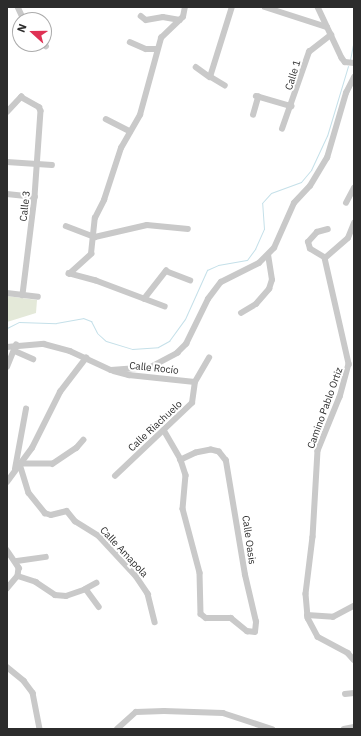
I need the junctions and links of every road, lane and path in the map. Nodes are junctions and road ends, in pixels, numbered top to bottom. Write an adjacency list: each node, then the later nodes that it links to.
1 (186, 7): 6 (street)
2 (232, 7): 13 (street)
3 (265, 7): 7 (street)
4 (318, 7): 7 (street)
5 (140, 16): 6 (street)
6 (180, 20): 10 (street)
7 (327, 27): 8 (street)
8 (331, 35): 11 (street); 16 (street, Calle 1)
9 (130, 42): 10 (street)
10 (158, 50): 21 (street)
11 (354, 63)
12 (196, 67): 13 (street)
13 (210, 77): 15 (street)
14 (354, 77): 34 (street)
15 (225, 86)
16 (292, 106): 18 (street); 20 (street, Calle 1)
17 (7, 112): 23 (street, Calle 3)
18 (252, 115)
19 (106, 119): 21 (street)
20 (282, 129)
21 (130, 131): 33 (street)
22 (7, 162): 23 (street)
23 (37, 164): 24 (street); 27 (street, Calle 3)
24 (52, 164)
25 (354, 188): 28 (street)
26 (7, 194): 27 (street)
27 (35, 197): 38 (street, Calle 3)
28 (346, 203)
29 (354, 223): 35 (street)
30 (66, 226): 33 (street)
31 (328, 229): 35 (street)
32 (188, 230): 33 (street)
33 (94, 237): 40 (street)
34 (268, 256): 42 (street); 50 (street)
35 (325, 258): 69 (street, Camino Pablo Ortiz)
36 (190, 280): 40 (street)
37 (7, 294): 38 (street)
38 (24, 295): 39 (street)
39 (38, 297)
40 (144, 299): 41 (street)
41 (166, 307)
42 (241, 313)
43 (16, 345): 44 (street, Calle Rocío); 45 (street); 46 (street, Calle Rocío)
44 (7, 347)
45 (15, 351): 48 (street); 49 (street)
46 (86, 358): 50 (street, Calle Rocío); 56 (street)
47 (209, 358): 51 (street)
48 (33, 359)
49 (7, 367)
50 (111, 370): 51 (street, Calle Rocío)
51 (195, 382): 53 (street, Calle Riachuelo)
52 (26, 409): 57 (street)
53 (164, 430): 55 (street); 58 (street, Calle Riachuelo)
54 (84, 440): 56 (street)
55 (181, 460): 55 (street, Calle Oasis)
56 (20, 464): 57 (street); 70 (street, Calle Amapola)
57 (15, 469): 59 (street)
58 (115, 476)
59 (7, 482)
60 (7, 550): 62 (street)
61 (46, 556): 62 (street)
62 (16, 561): 63 (street)
63 (18, 576): 65 (street); 66 (street)
64 (97, 583): 66 (street)
65 (7, 589)
66 (86, 589): 68 (street)
67 (354, 606): 69 (street)
68 (100, 607)
69 (307, 615): 71 (street, Camino Pablo Ortiz)
70 (155, 622)
71 (354, 660)
72 (7, 667): 76 (street)
73 (354, 693): 74 (street)
74 (345, 694)
75 (354, 727): 79 (street)
76 (39, 729)
77 (117, 729): 78 (street)
78 (272, 729)
79 (344, 729)

